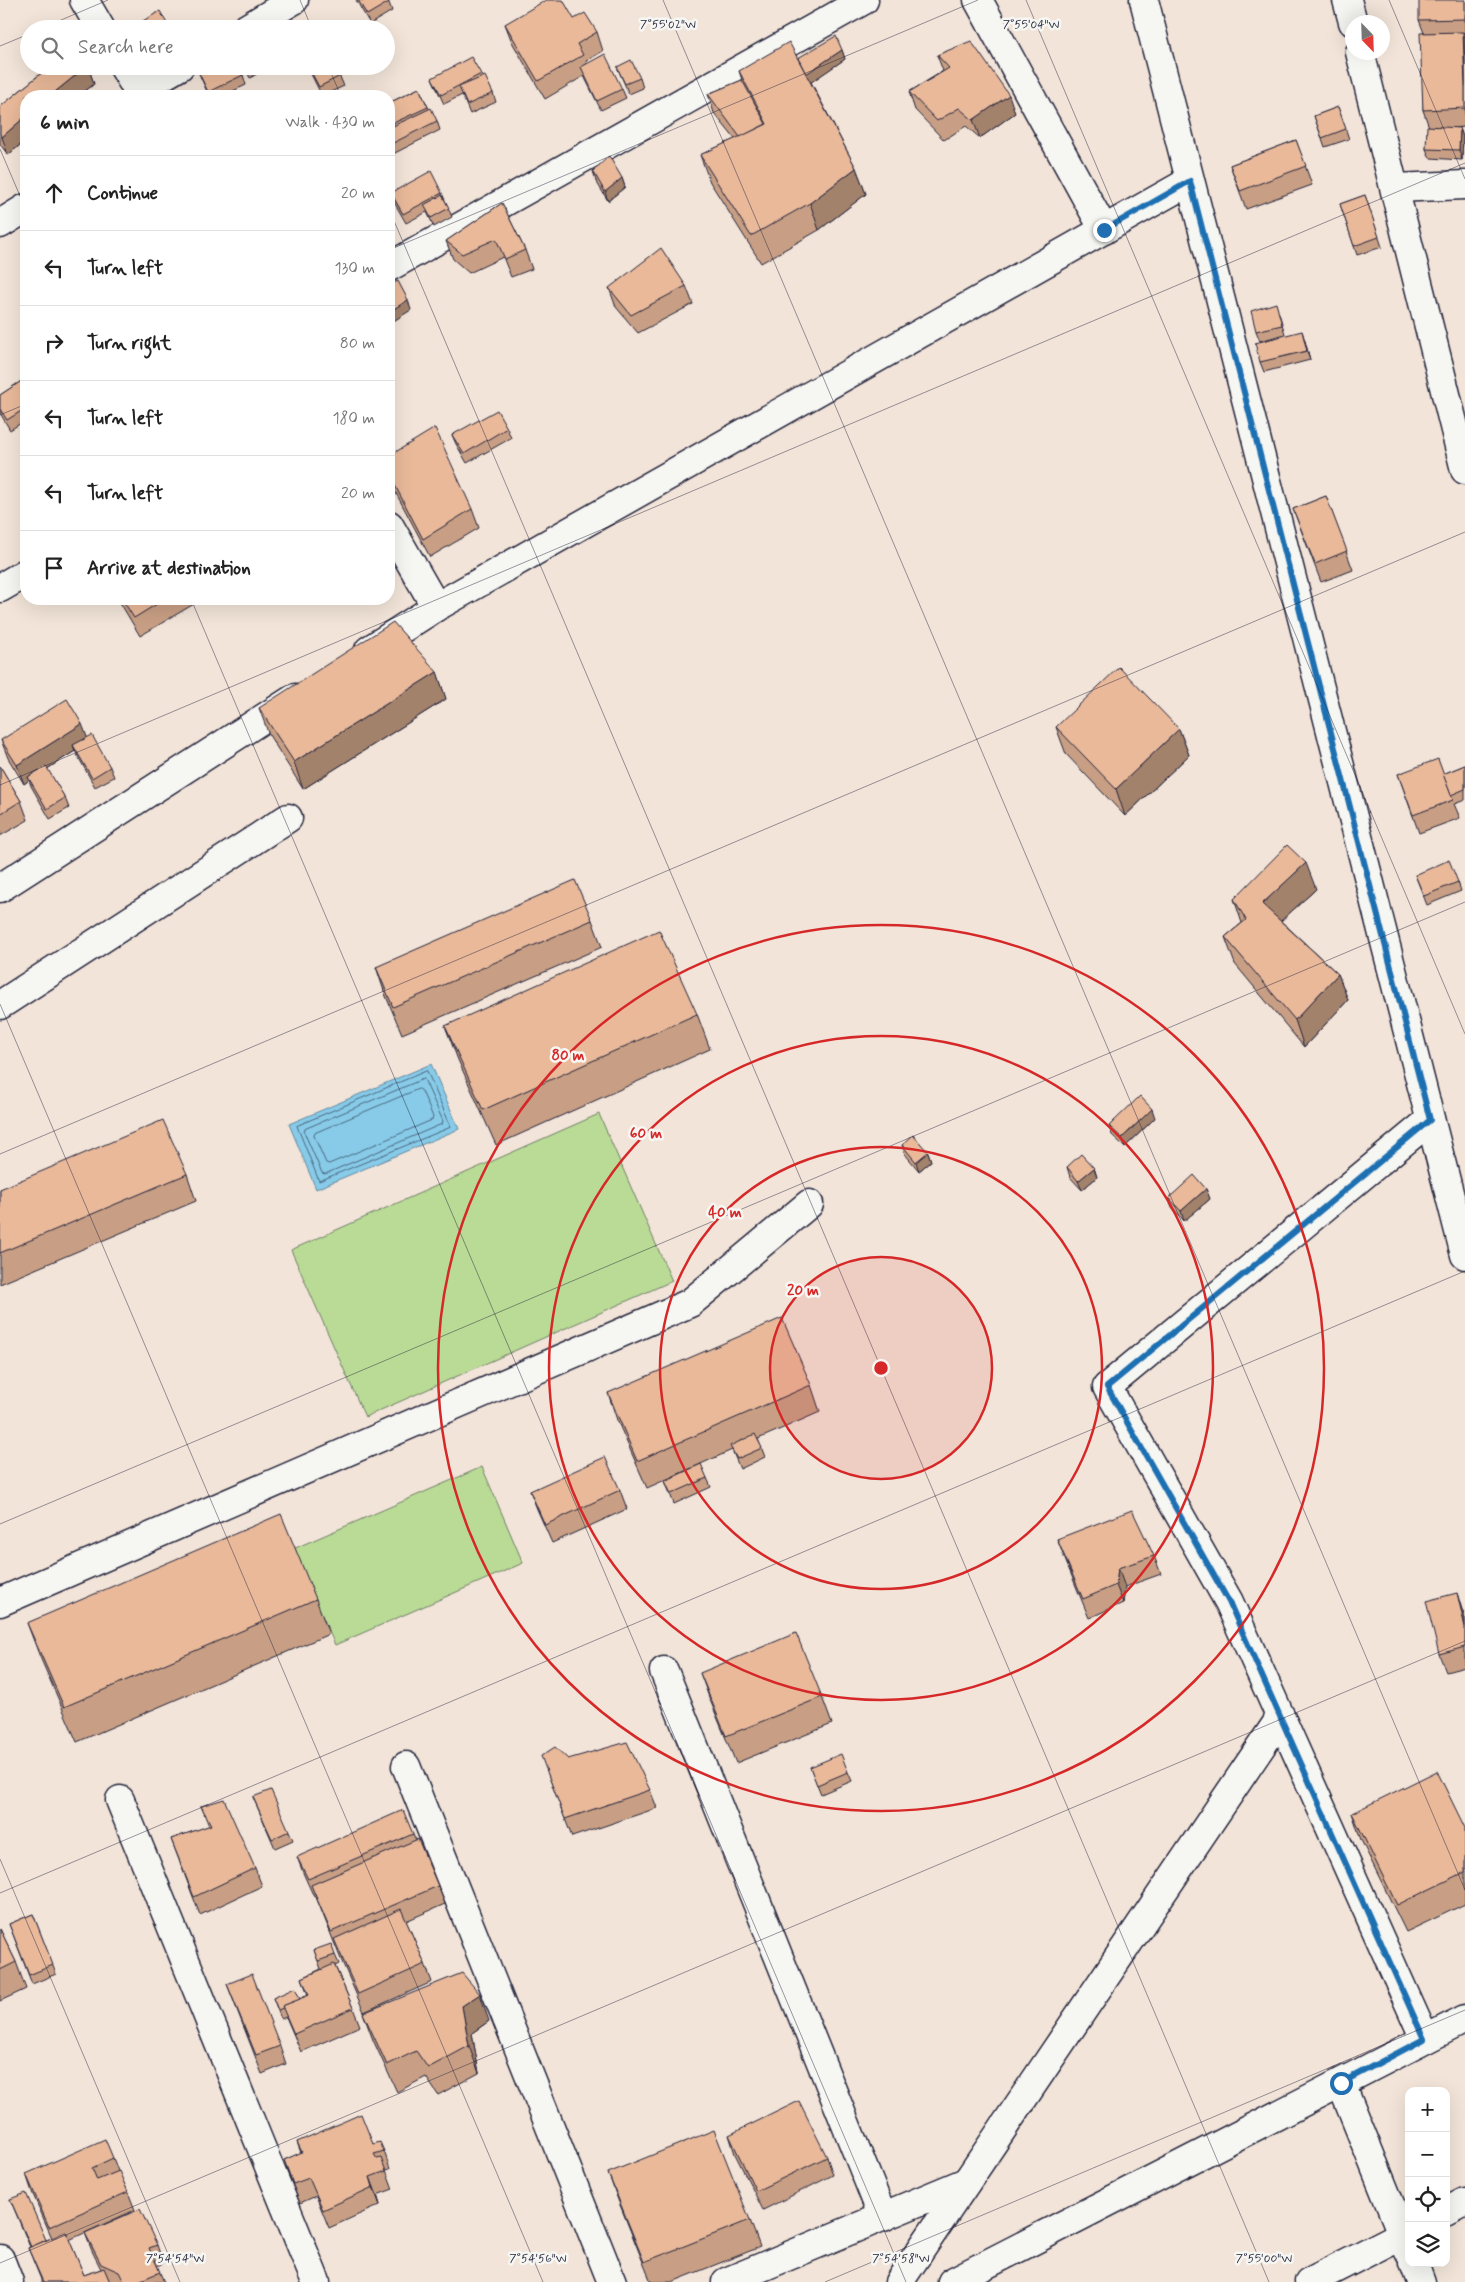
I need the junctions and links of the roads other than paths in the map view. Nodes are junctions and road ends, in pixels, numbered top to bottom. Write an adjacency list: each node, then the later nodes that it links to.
1 (84, 0): 8 (street)
2 (294, 0): 9 (street)
3 (864, 0): 21 (street)
4 (978, 0): 20 (street)
5 (1144, 0): 15 (street)
6 (1347, 0): 7 (street)
7 (1351, 15)
8 (96, 20)
9 (260, 20)
10 (1362, 60): 17 (street)
11 (128, 75): 13 (street)
12 (167, 75): 14 (street)
13 (137, 90)
14 (145, 90)
15 (1190, 181): 20 (street); 32 (street)
16 (1465, 185): 17 (street)
17 (1395, 188): 22 (street)
18 (20, 212): 19 (street)
19 (0, 224)
20 (1104, 230): 26 (street)
21 (395, 264)
22 (1465, 466)
23 (395, 535): 26 (street)
24 (20, 576): 25 (street)
25 (0, 588)
26 (436, 607): 27 (street)
27 (352, 661)
28 (319, 683): 30 (street)
29 (288, 818): 31 (street)
30 (0, 888)
31 (0, 1005)
32 (1430, 1120): 34 (street); 37 (street)
33 (809, 1204): 35 (street)
34 (1465, 1255)
35 (0, 1602)
36 (664, 1671): 46 (street)
37 (1281, 1717): 41 (street); 43 (street)
38 (406, 1766): 53 (street)
39 (120, 1800): 52 (street)
40 (1465, 2019): 41 (street)
41 (1424, 2039): 42 (street)
42 (1341, 2083): 47 (street); 56 (street)
43 (966, 2182): 46 (street); 55 (street)
44 (1465, 2202): 45 (street)
45 (1450, 2210)
46 (883, 2217): 54 (street)
47 (1405, 2234)
48 (1405, 2240): 57 (street)
49 (0, 2259): 51 (street)
50 (1415, 2267): 58 (street)
51 (9, 2282)
52 (316, 2282)
53 (612, 2282)
54 (726, 2282)
55 (898, 2282)
56 (952, 2282)
57 (1309, 2282)
58 (1421, 2282)

